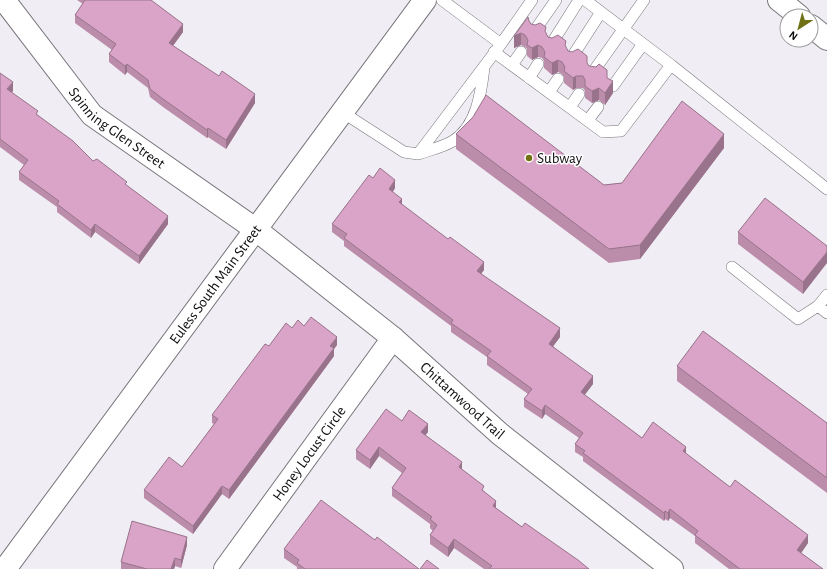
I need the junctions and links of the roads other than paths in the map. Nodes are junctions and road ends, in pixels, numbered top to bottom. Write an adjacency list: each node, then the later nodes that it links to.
1 (4, 0): 37 (street, Spinning Glen Street)
2 (425, 0): 33 (street, Euless South Main Street)
3 (442, 0): 18 (lane)
4 (532, 0): 18 (lane)
5 (556, 0): 13 (lane)
6 (579, 0): 16 (lane)
7 (585, 0): 11 (lane)
8 (644, 0): 12 (lane)
9 (779, 0): 10 (street)
10 (789, 8)
11 (602, 12): 12 (lane); 20 (lane)
12 (622, 28): 17 (lane); 25 (lane)
13 (535, 30)
14 (819, 32): 15 (street)
15 (827, 39)
16 (552, 43)
17 (643, 44): 23 (lane); 28 (lane)
18 (497, 48): 22 (lane); 24 (lane)
19 (521, 52): 22 (lane)
20 (572, 57)
21 (538, 64): 26 (lane)
22 (512, 65): 26 (lane)
23 (671, 65): 34 (lane); 36 (lane)
24 (485, 66): 35 (lane); 35 (lane)
25 (593, 72)
26 (529, 78): 29 (lane)
27 (558, 79): 29 (lane)
28 (613, 86)
29 (549, 92): 31 (lane)
30 (579, 94): 31 (lane)
31 (570, 107): 34 (lane)
32 (598, 107): 34 (lane)
33 (342, 112): 35 (lane); 37 (street, Euless South Main Street)
34 (588, 120)
35 (418, 154)
36 (827, 189)
37 (255, 229): 42 (street, Chittamwood Trail); 43 (street, Euless South Main Street)
38 (732, 267): 40 (lane)
39 (827, 295): 40 (lane)
40 (818, 306): 41 (lane)
41 (827, 313)
42 (393, 338): 44 (street, Honey Locust Circle); 45 (street, Chittamwood Trail)
43 (5, 569)
44 (225, 569)
45 (672, 569)

